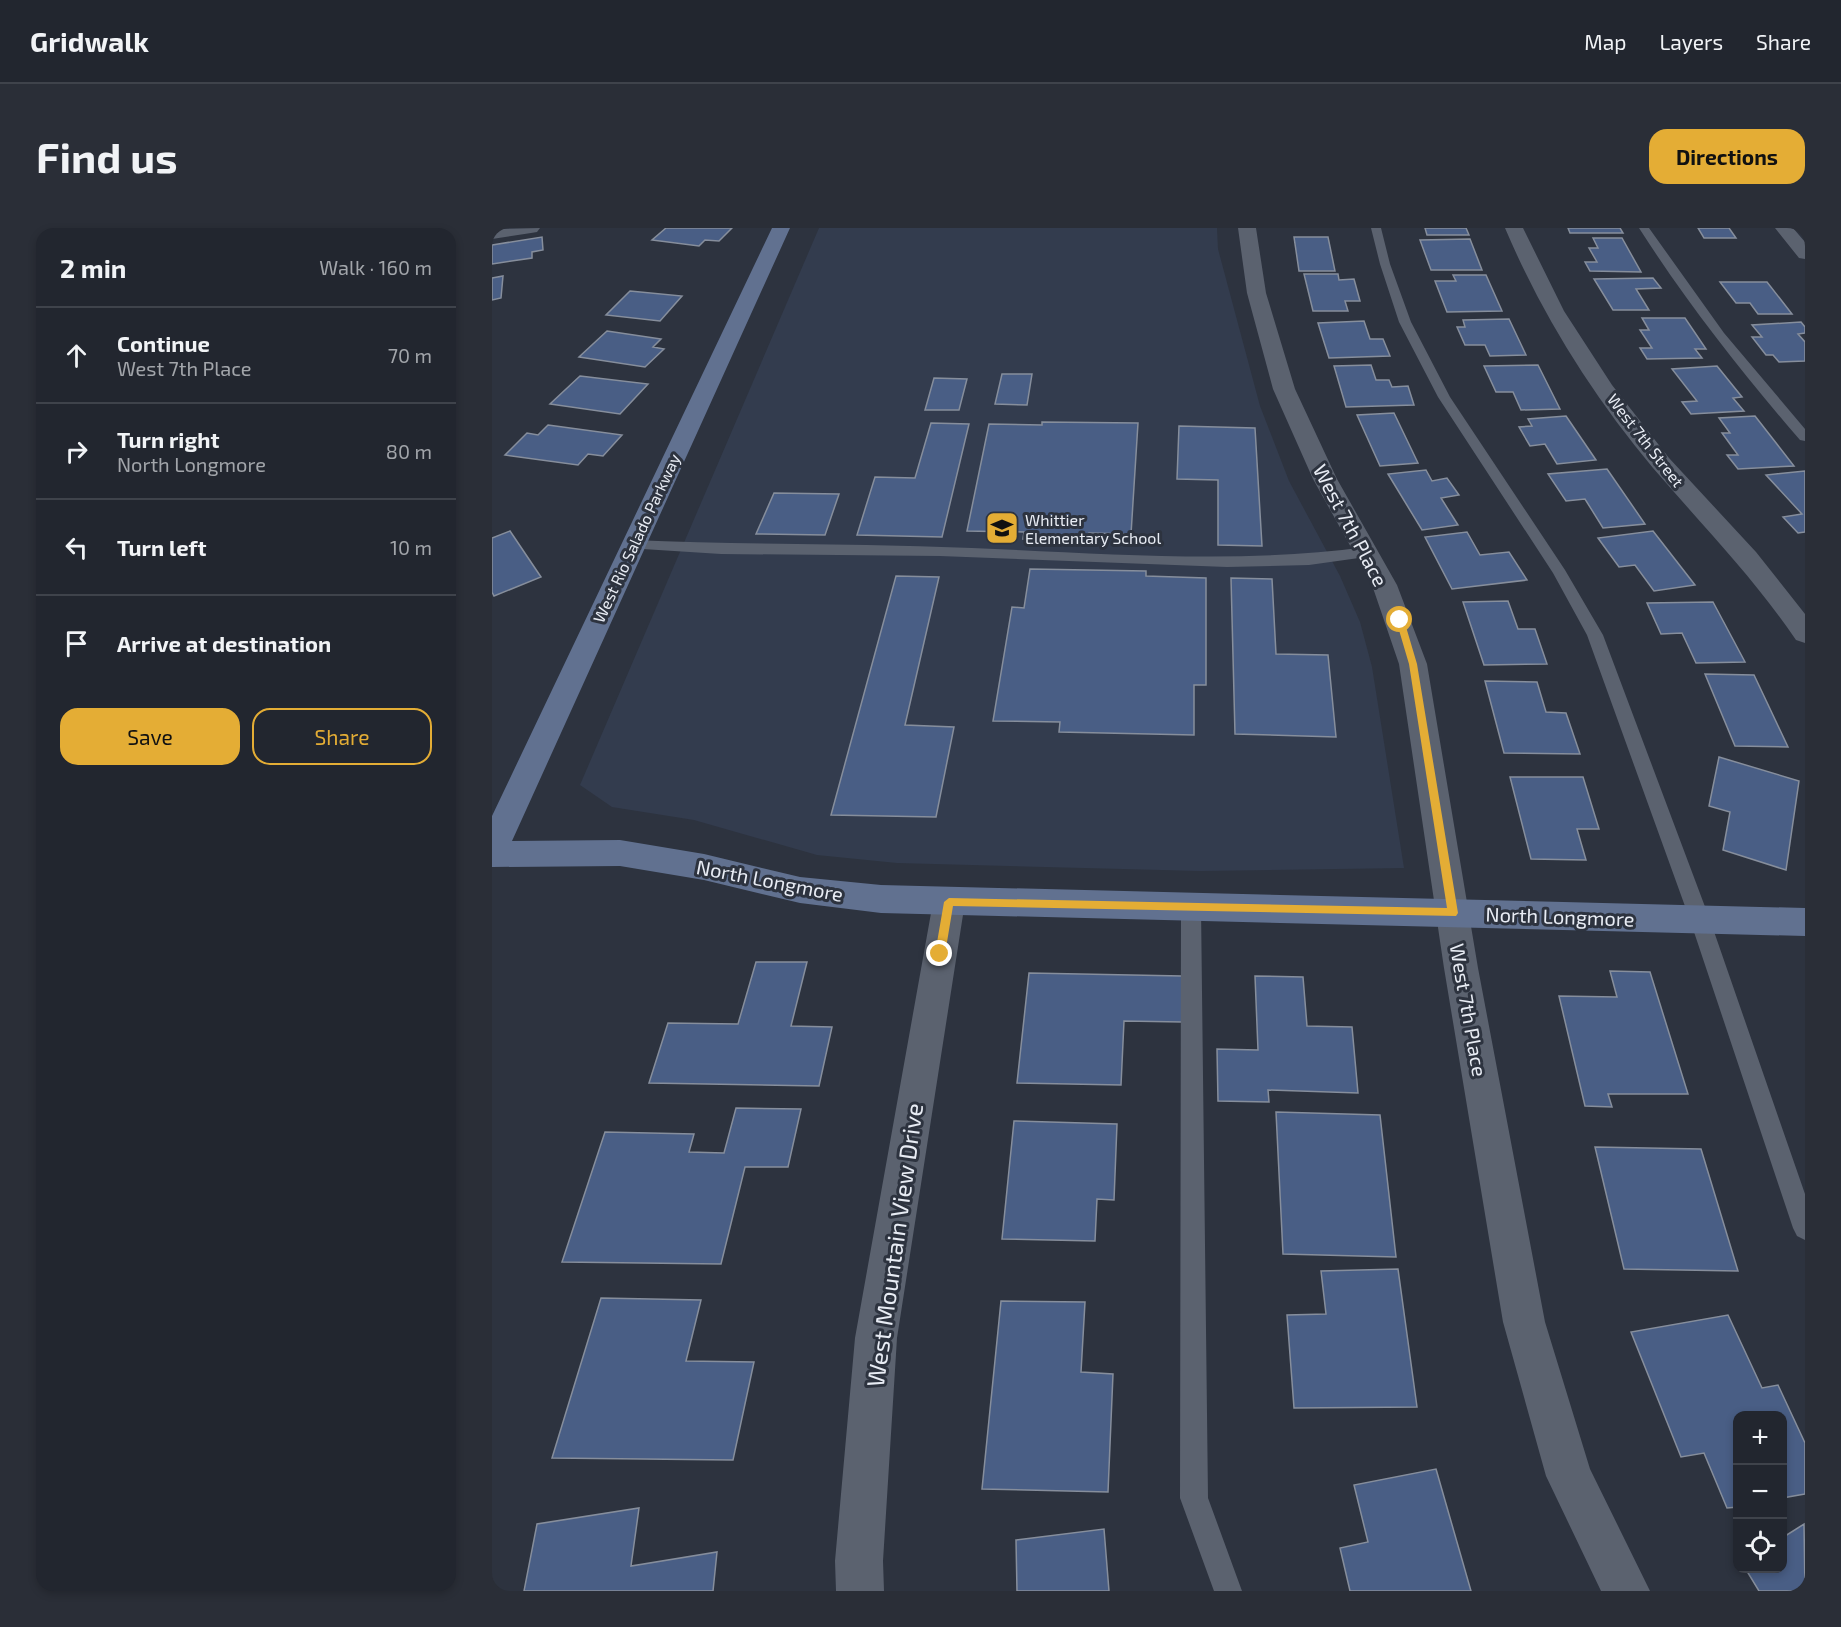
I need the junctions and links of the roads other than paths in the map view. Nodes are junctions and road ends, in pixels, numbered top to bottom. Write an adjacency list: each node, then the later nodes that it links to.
1 (531, 228): 8 (street)
2 (781, 228): 11 (main road, West Rio Salado Parkway)
3 (1247, 228): 12 (street, West 7th Place)
4 (1377, 228): 19 (lane)
5 (1514, 228): 13 (street, West 7th Street)
6 (1644, 228): 10 (lane)
7 (1784, 228): 9 (street)
8 (492, 234)
9 (1805, 254)
10 (1805, 437)
11 (632, 545): 12 (lane); 14 (main road, West Rio Salado Parkway)
12 (1366, 552): 18 (street, West 7th Place)
13 (1805, 634)
14 (492, 849)
15 (492, 854): 16 (main road, North Longmore)
16 (949, 902): 17 (main road, North Longmore); 22 (street, West Mountain View Drive)
17 (1191, 907): 18 (main road, North Longmore); 23 (lane)
18 (1453, 913): 19 (main road, North Longmore); 24 (street, West 7th Place)
19 (1700, 920): 20 (main road, North Longmore); 21 (lane)
20 (1805, 922)
21 (1805, 1228)
22 (860, 1591)
23 (1228, 1591)
24 (1626, 1591)

